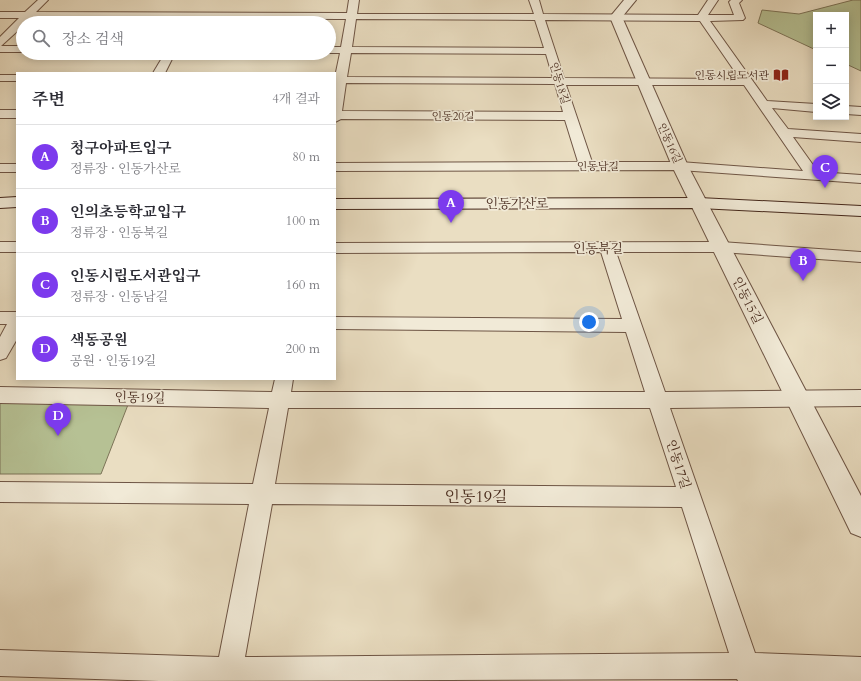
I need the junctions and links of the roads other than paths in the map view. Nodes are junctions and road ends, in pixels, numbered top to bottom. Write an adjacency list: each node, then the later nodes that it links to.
1 (43, 0): 9 (street)
2 (354, 0): 10 (street, 인동20길)
3 (534, 0): 14 (street, 인동18길)
4 (630, 0): 15 (street)
5 (713, 0): 16 (street)
6 (737, 0): 16 (street)
7 (198, 5): 12 (street)
8 (0, 15): 9 (street)
9 (28, 15): 11 (street)
10 (351, 15): 13 (street); 14 (street); 22 (street, 인동20길)
11 (60, 16)
12 (192, 16)
13 (319, 16)
14 (539, 16): 15 (street); 23 (street, 인동18길)
15 (616, 17): 16 (street); 30 (street, 인동16길)
16 (702, 17): 31 (street)
17 (16, 27): 18 (street)
18 (0, 44)
19 (0, 49): 20 (street)
20 (16, 49)
21 (336, 50): 22 (street)
22 (346, 50): 23 (street); 28 (street, 인동20길)
23 (550, 51): 29 (street, 인동18길)
24 (166, 60): 25 (street)
25 (160, 72)
26 (0, 78): 27 (street)
27 (16, 78)
28 (338, 80): 29 (street); 32 (street, 인동20길)
29 (559, 81): 30 (street); 40 (street, 인동18길)
30 (643, 82): 31 (street); 44 (street, 인동16길)
31 (749, 82): 33 (street)
32 (336, 104)
33 (763, 104): 34 (street); 41 (street)
34 (813, 108)
35 (849, 110): 36 (street)
36 (861, 111)
37 (0, 114): 38 (street)
38 (16, 114)
39 (336, 116): 40 (street, 인동20길)
40 (570, 116): 43 (street, 인동18길)
41 (784, 133): 42 (street); 48 (street)
42 (861, 138)
43 (586, 166): 44 (street, 인동남길); 45 (street, 인동남길)
44 (680, 166): 48 (street, 인동남길); 52 (street, 인동16길)
45 (336, 167)
46 (0, 168): 47 (street)
47 (16, 168)
48 (814, 176): 49 (street, 인동남길)
49 (861, 179)
50 (0, 202): 51 (street)
51 (16, 202)
52 (699, 203): 53 (street, 인동가산로); 54 (street, 인동가산로); 55 (street, 인동가산로); 58 (street, 인동15길)
53 (336, 204)
54 (861, 211)
55 (861, 220)
56 (0, 247): 57 (street)
57 (16, 247)
58 (721, 247): 60 (street, 인동북길); 61 (street, 인동북길); 70 (street, 인동15길)
59 (336, 248): 60 (street, 인동북길)
60 (607, 248): 66 (street, 인동17길)
61 (860, 258)
62 (0, 318): 63 (street)
63 (16, 318)
64 (336, 323): 66 (street)
65 (16, 325): 67 (street)
66 (632, 326): 72 (street, 인동17길)
67 (0, 352)
68 (282, 389): 69 (street, 인동19길); 72 (street, 인동19길); 74 (street)
69 (0, 395)
70 (797, 398): 71 (street); 72 (street); 76 (street, 인동15길)
71 (861, 398)
72 (657, 400): 75 (street, 인동17길)
73 (0, 492): 74 (street, 인동19길)
74 (263, 494): 75 (street, 인동19길); 80 (street)
75 (690, 497): 79 (street, 인동17길)
76 (861, 524)
77 (0, 664): 80 (street)
78 (861, 670): 79 (street)
79 (748, 674): 80 (street)
80 (228, 676)

